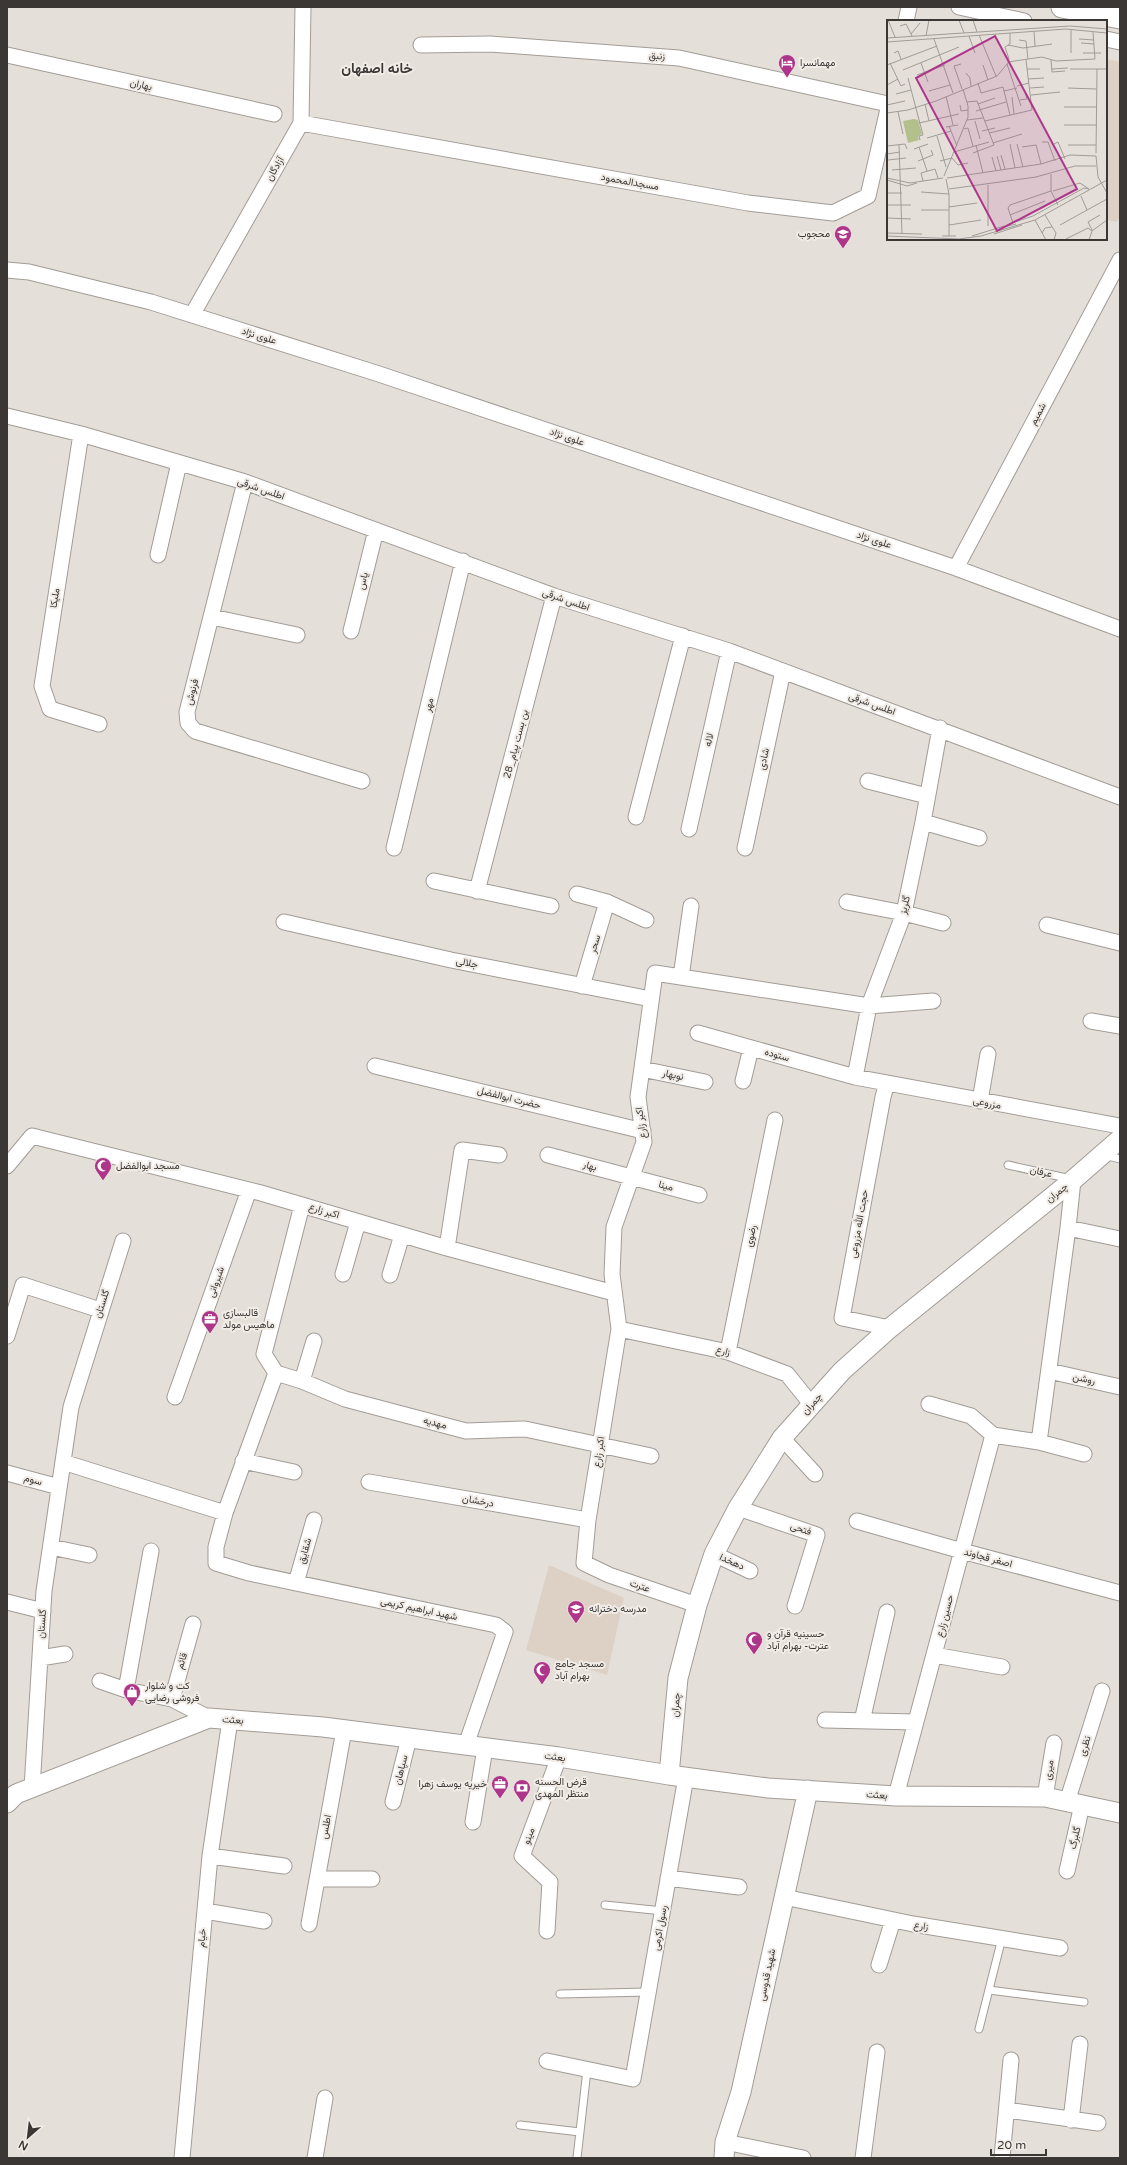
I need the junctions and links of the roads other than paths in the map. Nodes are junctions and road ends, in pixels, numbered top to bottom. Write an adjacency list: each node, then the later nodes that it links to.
1 (303, 7): 15 (street, آزادگان)
2 (909, 7): 6 (street)
3 (959, 7): 7 (street)
4 (1062, 7): 5 (main road)
5 (1120, 18)
6 (906, 20)
7 (1019, 20)
8 (1107, 38): 9 (street)
9 (1120, 42)
10 (421, 45): 12 (street, زنبق)
11 (7, 56): 14 (street, بهاران)
12 (887, 104)
13 (887, 113): 15 (street, مسجدالمحمود)
14 (274, 114)
15 (301, 123): 18 (street, آزادگان)
16 (1120, 260): 26 (street, شمیم)
17 (7, 270): 18 (street, علوی نژاد)
18 (192, 315): 26 (street, علوی نژاد)
19 (7, 416): 20 (street, اطلس شرقی)
20 (81, 434): 21 (street, اطلس شرقی); 35 (street, ملیکا)
21 (179, 463): 22 (street, اطلس شرقی); 24 (street)
22 (244, 482): 23 (street, اطلس شرقی); 28 (street, فرنوش)
23 (376, 530): 25 (street, اطلس شرقی); 30 (street, یاس)
24 (158, 555)
25 (463, 561): 27 (street, اطلس شرقی); 45 (street, مهر)
26 (956, 568): 29 (street, علوی نژاد)
27 (554, 596): 32 (street, اطلس شرقی); 48 (street, بن بست پیام_28)
28 (212, 617): 31 (street); 37 (street, فرنوش)
29 (1120, 629)
30 (351, 631)
31 (297, 635)
32 (683, 636): 33 (street, اطلس شرقی); 41 (street)
33 (729, 651): 34 (street, اطلس شرقی); 43 (street, لاله)
34 (782, 671): 36 (street, اطلس شرقی); 46 (street, شادی)
35 (100, 724)
36 (940, 728): 39 (street, گلریز); 40 (street, اطلس شرقی)
37 (362, 780)
38 (868, 781): 39 (street)
39 (927, 796): 42 (street, گلریز)
40 (1120, 796)
41 (636, 817)
42 (923, 822): 44 (street); 54 (street, گلریز)
43 (689, 829)
44 (979, 838)
45 (394, 848)
46 (745, 848)
47 (434, 881): 48 (street)
48 (477, 891): 52 (street)
49 (577, 894): 50 (street)
50 (607, 902): 55 (street); 61 (street, سحر)
51 (847, 902): 54 (street)
52 (551, 906)
53 (691, 906): 60 (street)
54 (904, 913): 57 (street); 64 (street, گلریز)
55 (646, 920)
56 (284, 922): 61 (street, جلالی)
57 (943, 923)
58 (1047, 925): 59 (street)
59 (1120, 943)
60 (681, 977): 62 (street, اکبر زارع); 64 (street)
61 (582, 986): 62 (street, جلالی)
62 (651, 999): 71 (street, اکبر زارع)
63 (933, 1001): 64 (street)
64 (869, 1006): 72 (street, گلریز)
65 (1091, 1021): 66 (street)
66 (1120, 1026)
67 (698, 1033): 68 (street, ستوده)
68 (751, 1048): 72 (street, ستوده); 73 (street)
69 (988, 1054): 76 (street)
70 (375, 1066): 79 (street, حضرت ابوالفضل)
71 (642, 1068): 74 (street, نوبهار); 79 (street, اکبر زارع)
72 (855, 1077): 75 (street, مزروعی)
73 (743, 1081)
74 (705, 1082)
75 (887, 1084): 76 (street, مزروعی); 101 (street, حجت الله مزروعی)
76 (980, 1101): 78 (street, مزروعی)
77 (775, 1120): 105 (street, رضوی)
78 (1120, 1126)
79 (643, 1130): 86 (street, اکبر زارع)
80 (1120, 1139): 83 (street, چمران)
81 (499, 1155): 96 (street)
82 (548, 1155): 86 (street, بهار)
83 (1111, 1156): 87 (street, چمران)
84 (1008, 1165): 87 (lane, عرفان)
85 (7, 1166): 88 (street, اکبر زارع)
86 (632, 1177): 89 (street, مینا); 99 (street, اکبر زارع)
87 (1073, 1180): 92 (street); 101 (street, چمران)
88 (249, 1190): 90 (street, اکبر زارع); 110 (street, شیروانی)
89 (699, 1195)
90 (302, 1205): 91 (street, اکبر زارع); 107 (street)
91 (358, 1222): 93 (street, اکبر زارع); 97 (street)
92 (1068, 1228): 94 (street); 106 (street)
93 (402, 1234): 96 (street, اکبر زارع); 98 (street)
94 (1120, 1239)
95 (122, 1241): 100 (street, گلستان)
96 (447, 1248): 99 (street, اکبر زارع)
97 (343, 1274)
98 (390, 1275)
99 (614, 1293): 102 (street, اکبر زارع)
100 (100, 1310): 103 (street); 120 (street, گلستان)
101 (890, 1328): 111 (street, چمران)
102 (619, 1329): 105 (street, زارع); 116 (street, اکبر زارع)
103 (7, 1336)
104 (314, 1341): 108 (street)
105 (728, 1352): 111 (street, زارع)
106 (1049, 1371): 109 (street, روشن); 115 (street)
107 (276, 1373): 108 (street, مهدیه); 119 (street)
108 (302, 1381): 116 (street, مهدیه)
109 (1120, 1387)
110 (175, 1397)
111 (812, 1404): 114 (street, چمران)
112 (929, 1404): 113 (street)
113 (993, 1435): 115 (street); 132 (street, حسین زارع)
114 (782, 1438): 123 (street); 126 (street, چمران)
115 (1039, 1442): 117 (street)
116 (600, 1446): 118 (street, مهدیه); 129 (street, اکبر زارع)
117 (1084, 1454)
118 (651, 1456)
119 (243, 1461): 121 (street); 127 (street)
120 (63, 1462): 125 (street, گلستان); 127 (street)
121 (294, 1472)
122 (7, 1473): 125 (street, سوم)
123 (815, 1474)
124 (369, 1482): 129 (street, درخشان)
125 (59, 1487): 131 (street, گلستان)
126 (738, 1508): 134 (street, چمران); 142 (street, فتحی)
127 (225, 1513): 138 (street, شهید ابراهیم کریمی)
128 (314, 1520): 138 (street, شقایق)
129 (588, 1520): 136 (street, اکبر زارع)
130 (857, 1521): 132 (street, اصغر قجاوند)
131 (50, 1547): 135 (street); 143 (street, گلستان)
132 (962, 1551): 139 (street, اصغر قجاوند); 147 (street, حسین زارع)
133 (151, 1552): 151 (street)
134 (714, 1554): 137 (street, دهخدا); 141 (street, چمران)
135 (89, 1555)
136 (584, 1563): 141 (street, عترت)
137 (750, 1571)
138 (296, 1583): 162 (street, شهید ابراهیم کریمی)
139 (1120, 1593)
140 (7, 1602): 143 (street)
141 (697, 1605): 165 (street, چمران)
142 (795, 1606)
143 (43, 1611): 148 (street, گلستان)
144 (887, 1612): 157 (street)
145 (193, 1624): 153 (street, قائم)
146 (65, 1654): 148 (street)
147 (934, 1655): 149 (street); 158 (street, حسین زارع)
148 (40, 1658): 166 (street, گلستان)
149 (1002, 1667)
150 (100, 1681): 151 (street)
151 (126, 1690): 153 (street)
152 (1102, 1691): 172 (street, نظری)
153 (172, 1699): 154 (street)
154 (209, 1718): 155 (street, بعثت); 166 (street, بعثت)
155 (230, 1720): 159 (street, بعثت); 175 (street, خیام)
156 (825, 1720): 157 (street)
157 (862, 1721): 158 (street)
158 (916, 1722): 168 (street, حسین زارع)
159 (344, 1730): 160 (street, بعثت); 179 (street, اطلس)
160 (409, 1738): 162 (street, بعثت); 171 (street, سپاهان)
161 (1054, 1743): 169 (street, میری)
162 (466, 1745): 163 (street, بعثت)
163 (485, 1748): 164 (street, بعثت); 174 (street)
164 (559, 1757): 165 (street, بعثت); 189 (street, مینو)
165 (678, 1776): 167 (street, بعثت); 178 (street, رسول اکرمی)
166 (32, 1788): 170 (street, بعثت)
167 (808, 1790): 168 (street, بعثت); 182 (street, شهید قدوسی)
168 (896, 1796): 169 (street, بعثت)
169 (1045, 1797): 172 (street, بعثت)
170 (8, 1800)
171 (393, 1802)
172 (1074, 1803): 173 (street, بعثت); 177 (street, گلبرگ)
173 (1120, 1813)
174 (473, 1822)
175 (210, 1856): 176 (street); 184 (street, خیام)
176 (284, 1866)
177 (1067, 1871)
178 (668, 1878): 181 (street); 185 (street, رسول اکرمی)
179 (317, 1879): 180 (street); 188 (street, اطلس)
180 (372, 1879)
181 (739, 1887)
182 (784, 1897): 186 (street, زارع); 209 (street, شهید قدوسی)
183 (605, 1905): 185 (lane)
184 (205, 1911): 187 (street); 210 (street, خیام)
185 (663, 1911): 194 (street, رسول اکرمی)
186 (892, 1920): 190 (street, زارع); 192 (street)
187 (264, 1921)
188 (309, 1924)
189 (547, 1931)
190 (1002, 1938): 191 (street, زارع); 193 (lane)
191 (1060, 1948)
192 (879, 1965)
193 (989, 1990): 196 (lane); 197 (lane)
194 (649, 1992): 195 (lane); 202 (street, رسول اکرمی)
195 (560, 1994)
196 (1084, 2002)
197 (979, 2029)
198 (1080, 2044): 205 (street)
199 (877, 2052): 214 (street)
200 (1012, 2060): 204 (street)
201 (546, 2061): 202 (street)
202 (587, 2070): 208 (lane)
203 (325, 2098): 211 (street)
204 (1006, 2110): 205 (street); 215 (street)
205 (1071, 2120): 206 (street)
206 (1098, 2124)
207 (520, 2125): 208 (lane)
208 (580, 2132): 212 (lane)
209 (724, 2150): 213 (street)
210 (182, 2158)
211 (316, 2158)
212 (577, 2158)
213 (803, 2158)
214 (863, 2158)
215 (1002, 2158)

